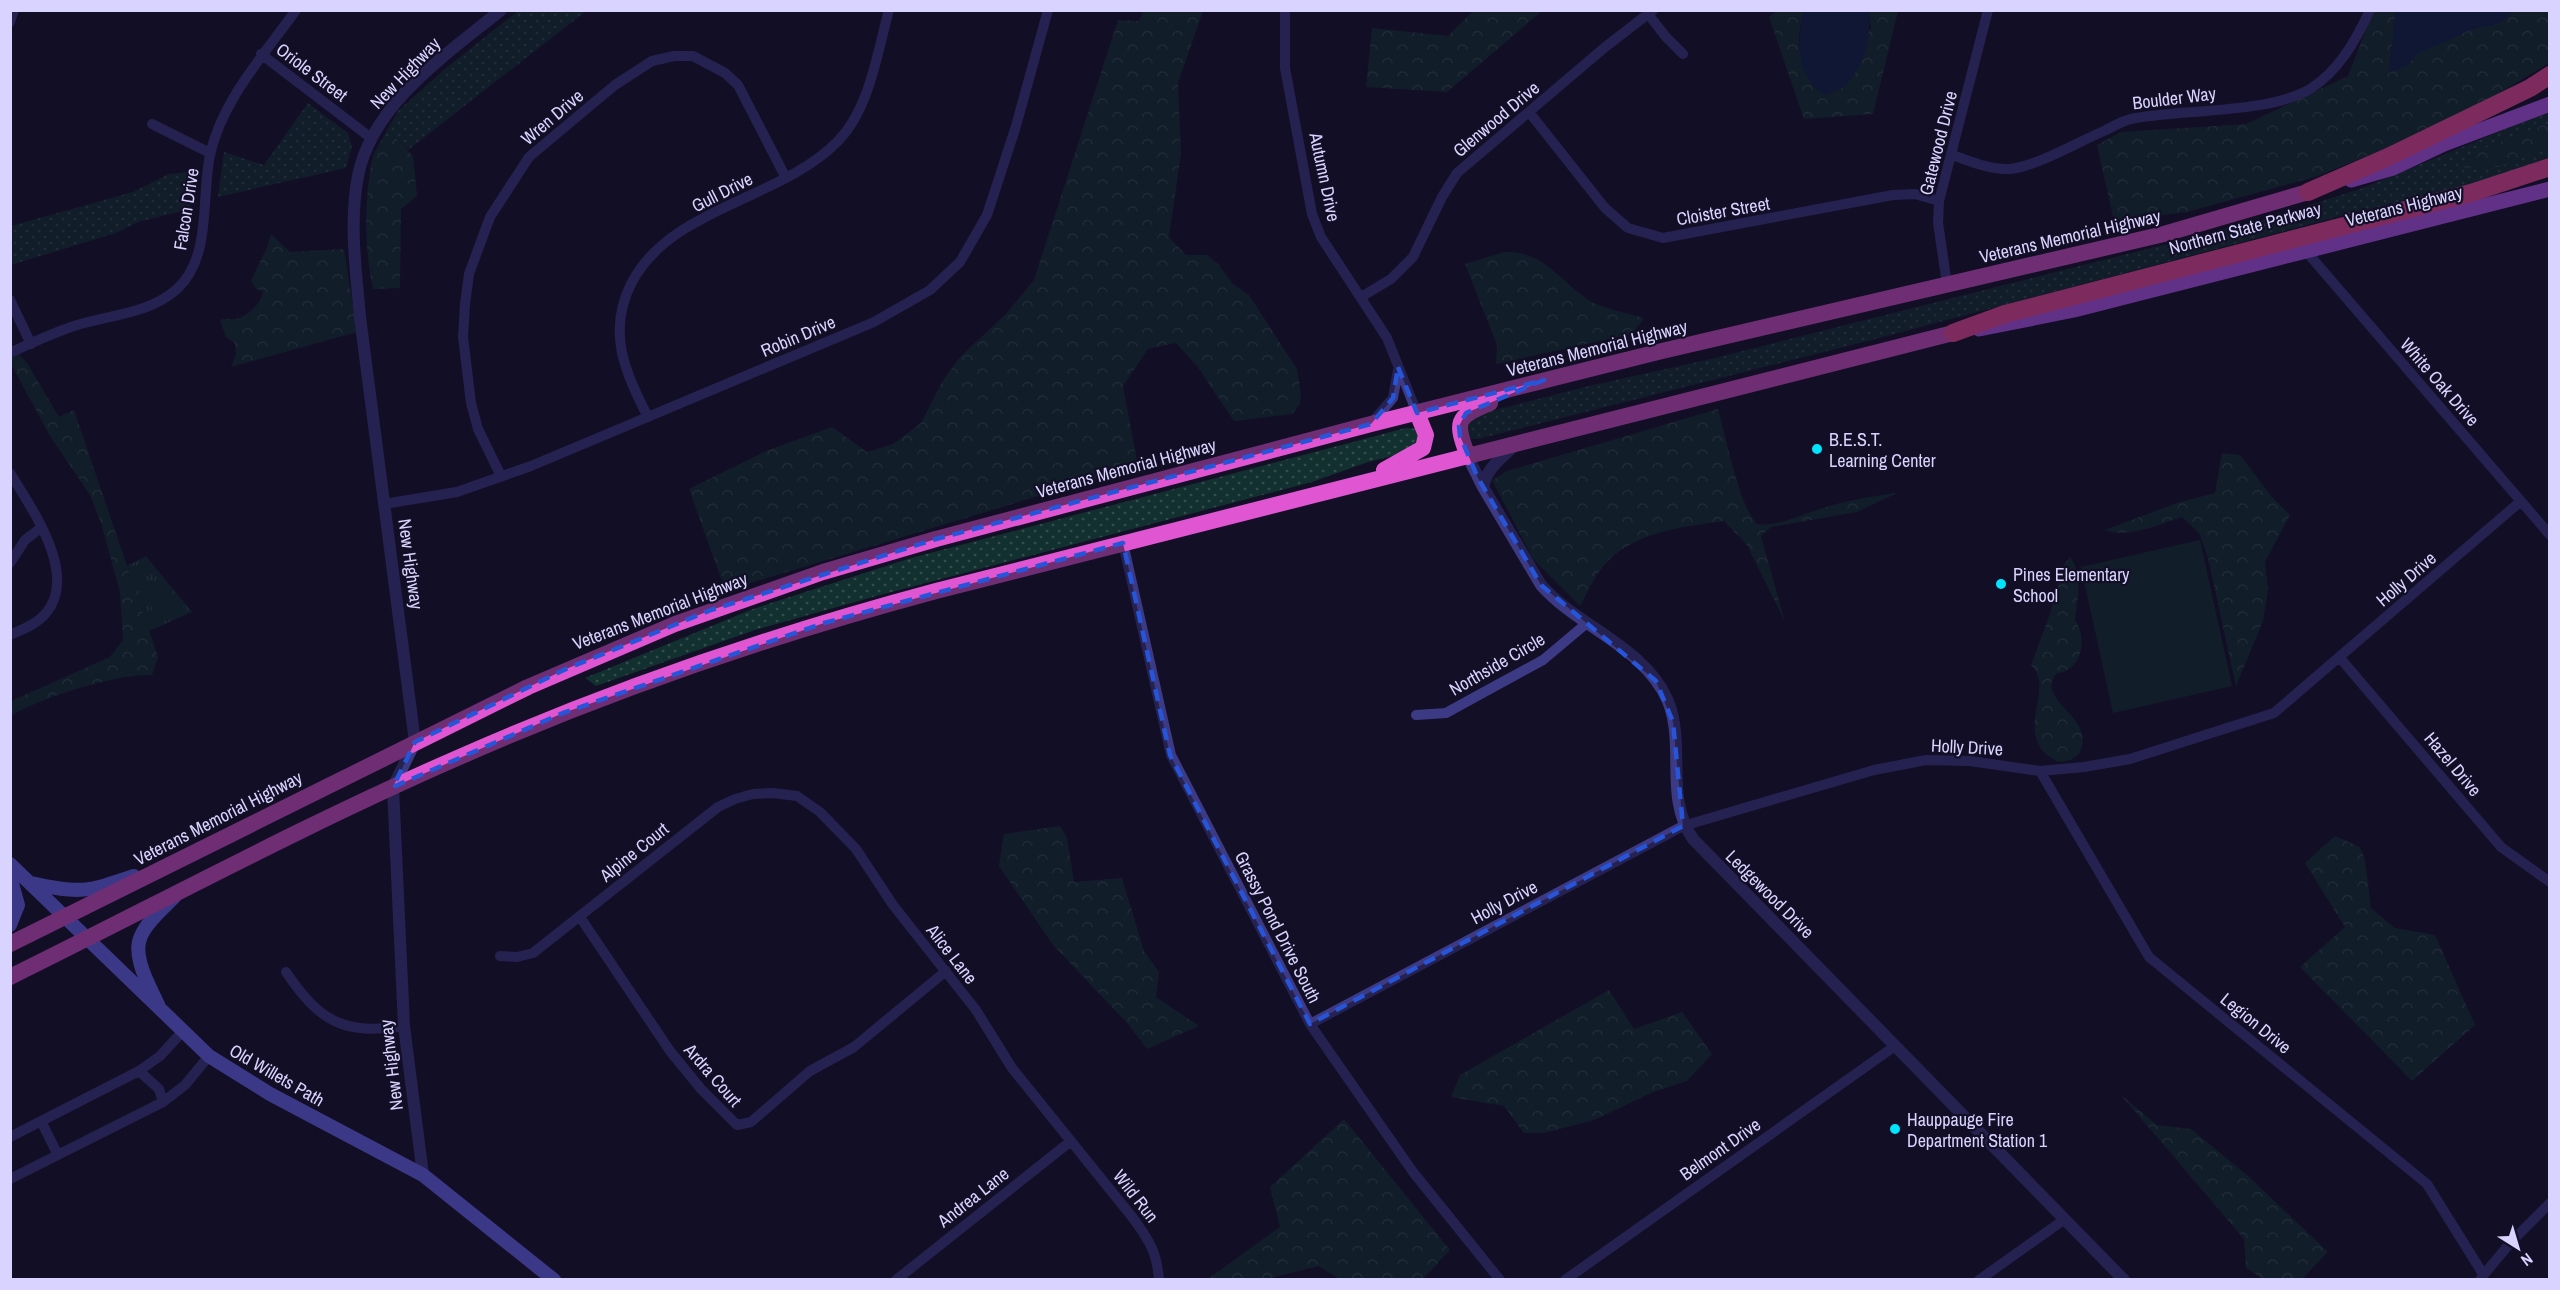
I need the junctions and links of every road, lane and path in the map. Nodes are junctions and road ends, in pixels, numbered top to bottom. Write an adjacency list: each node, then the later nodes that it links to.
1 (14, 10): 10 (street)
2 (296, 10): 11 (street, Falcon Drive)
3 (501, 10): 17 (street, New Highway)
4 (889, 10): 21 (street, Gull Drive)
5 (1048, 10): 35 (street, Robin Drive)
6 (1285, 10): 27 (street, Autumn Drive)
7 (1988, 10): 19 (street, Gatewood Drive)
8 (2370, 10): 19 (street, Boulder Way)
9 (1651, 12): 12 (street); 15 (street, Glenwood Drive)
10 (10, 22)
11 (261, 54): 17 (street, Oriole Street); 18 (street, Falcon Drive)
12 (1683, 54)
13 (2550, 75): 23 (highway, Northern State Parkway)
14 (2550, 104): 23 (main road, Veterans Highway)
15 (1529, 112): 24 (street, Cloister Street); 27 (street, Glenwood Drive)
16 (152, 124): 18 (street)
17 (371, 138): 44 (street, New Highway)
18 (210, 153): 30 (street, Falcon Drive)
19 (1952, 155): 24 (street, Gatewood Drive)
20 (2550, 168): 29 (highway, Northern State Parkway)
21 (786, 178): 35 (street, Gull Drive); 40 (street, Wren Drive)
22 (2549, 189): 25 (main road, Veterans Highway)
23 (2308, 192): 26 (highway, Veterans Memorial Highway)
24 (1939, 201): 26 (street, Gatewood Drive)
25 (2305, 250): 29 (main road, Veterans Highway); 43 (street, White Oak Drive)
26 (1947, 284): 33 (highway, Veterans Memorial Highway)
27 (1361, 297): 32 (street, Autumn Drive)
28 (10, 300): 30 (street)
29 (1953, 333): 37 (highway)
30 (31, 344): 31 (street, Falcon Drive)
31 (12, 352)
32 (1398, 367): 34 (street, Autumn Drive); 36 (street, Autumn Drive)
33 (1545, 380): 34 (highway, Veterans Memorial Highway); 38 (highway)
34 (1418, 413): 36 (highway, Veterans Memorial Highway); 41 (highway)
35 (648, 417): 40 (street, Robin Drive)
36 (1371, 424): 53 (highway, Veterans Memorial Highway)
37 (1516, 444): 38 (highway); 42 (street)
38 (1468, 457): 41 (highway); 42 (street, Ledgewood Drive)
39 (10, 474): 45 (street)
40 (501, 476): 44 (street, Robin Drive)
41 (1357, 484): 47 (highway)
42 (1483, 487): 49 (street, Ledgewood Drive)
43 (2521, 501): 46 (street, White Oak Drive); 51 (street, Holly Drive)
44 (384, 504): 53 (street, New Highway)
45 (42, 527): 48 (street); 50 (street)
46 (2550, 535)
47 (1123, 543): 55 (highway); 74 (street, Grassy Pond Drive South)
48 (10, 563)
49 (1587, 623): 52 (street, Northside Circle); 57 (street, Ledgewood Drive)
50 (10, 635)
51 (2340, 658): 54 (street, Holly Drive); 61 (street, Hazel Drive)
52 (1416, 715)
53 (415, 742): 55 (street, New Highway); 58 (highway, Veterans Memorial Highway)
54 (2040, 771): 57 (street, Holly Drive); 89 (street, Legion Drive)
55 (393, 787): 63 (highway); 75 (street, New Highway)
56 (797, 796): 65 (street, Alpine Court); 70 (street, Alice Lane)
57 (1683, 826): 74 (street, Holly Drive); 77 (street, Ledgewood Drive)
58 (173, 863): 62 (main road); 64 (highway, Veterans Memorial Highway)
59 (10, 864): 62 (main road, Old Willets Path)
60 (10, 876): 66 (main road)
61 (2550, 882)
62 (30, 883): 64 (main road, Old Willets Path)
63 (177, 894): 67 (highway); 73 (main road)
64 (65, 917): 67 (main road, Old Willets Path); 68 (highway, Veterans Memorial Highway)
65 (580, 917): 69 (street, Alpine Court); 70 (street, Ardra Court)
66 (10, 926)
67 (87, 939): 72 (highway); 73 (main road, Old Willets Path)
68 (10, 944)
69 (500, 956)
70 (946, 971): 83 (street, Alice Lane)
71 (286, 972): 75 (street)
72 (10, 977)
73 (161, 1012): 76 (main road, Old Willets Path)
74 (1310, 1024): 93 (street, Grassy Pond Drive South)
75 (404, 1026): 85 (street, New Highway)
76 (182, 1032): 78 (main road, Old Willets Path); 79 (street)
77 (1895, 1046): 88 (street, Ledgewood Drive); 94 (street, Belmont Drive)
78 (209, 1056): 80 (street); 85 (main road, Old Willets Path)
79 (140, 1071): 80 (street); 81 (street)
80 (163, 1102): 84 (street)
81 (41, 1121): 82 (street); 84 (street)
82 (10, 1137)
83 (1071, 1141): 91 (street, Andrea Lane); 92 (street, Wild Run)
84 (58, 1155): 86 (street)
85 (423, 1175): 90 (main road, Old Willets Path)
86 (10, 1179)
87 (2550, 1203): 89 (street)
88 (2065, 1219): 95 (street); 96 (street, Ledgewood Drive)
89 (2482, 1277)
90 (554, 1280)
91 (897, 1280)
92 (1159, 1280)
93 (1500, 1280)
94 (1565, 1280)
95 (1980, 1280)
96 (2124, 1280)

